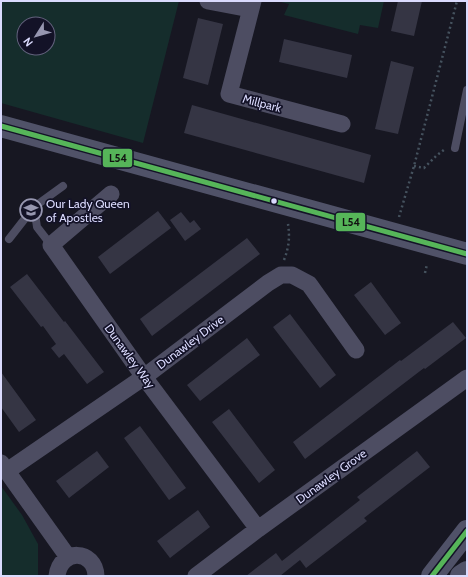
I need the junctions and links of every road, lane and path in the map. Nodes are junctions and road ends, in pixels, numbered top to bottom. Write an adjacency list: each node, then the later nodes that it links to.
1 (208, 1): 3 (street)
2 (457, 1): 9 (path)
3 (252, 5): 6 (street, Millpark)
4 (467, 90): 5 (lane)
5 (464, 117): 8 (lane)
6 (342, 124)
7 (1, 126): 17 (main road)
8 (455, 148): 9 (path)
9 (414, 166): 13 (path)
10 (63, 186): 12 (lane)
11 (111, 194): 16 (street)
12 (34, 207): 15 (lane); 16 (lane)
13 (399, 217)
14 (288, 224): 18 (path)
15 (9, 239)
16 (51, 245): 22 (street, Dunawley Way)
17 (467, 254)
18 (284, 260)
19 (427, 264): 20 (path)
20 (425, 273)
21 (356, 350): 22 (street, Dunawley Drive)
22 (144, 377): 24 (street, Dunawley Drive); 25 (street, Dunawley Way)
23 (467, 378): 25 (street, Dunawley Grove)
24 (4, 467): 28 (street)
25 (258, 529): 32 (street, Dunawley Grove)
26 (467, 531): 33 (main road)
27 (467, 553): 34 (main road)
28 (68, 557): 30 (street); 31 (street)
29 (467, 572): 35 (main road)
30 (57, 576)
31 (96, 576)
32 (196, 576)
33 (432, 576)
34 (449, 576)
35 (461, 576)

